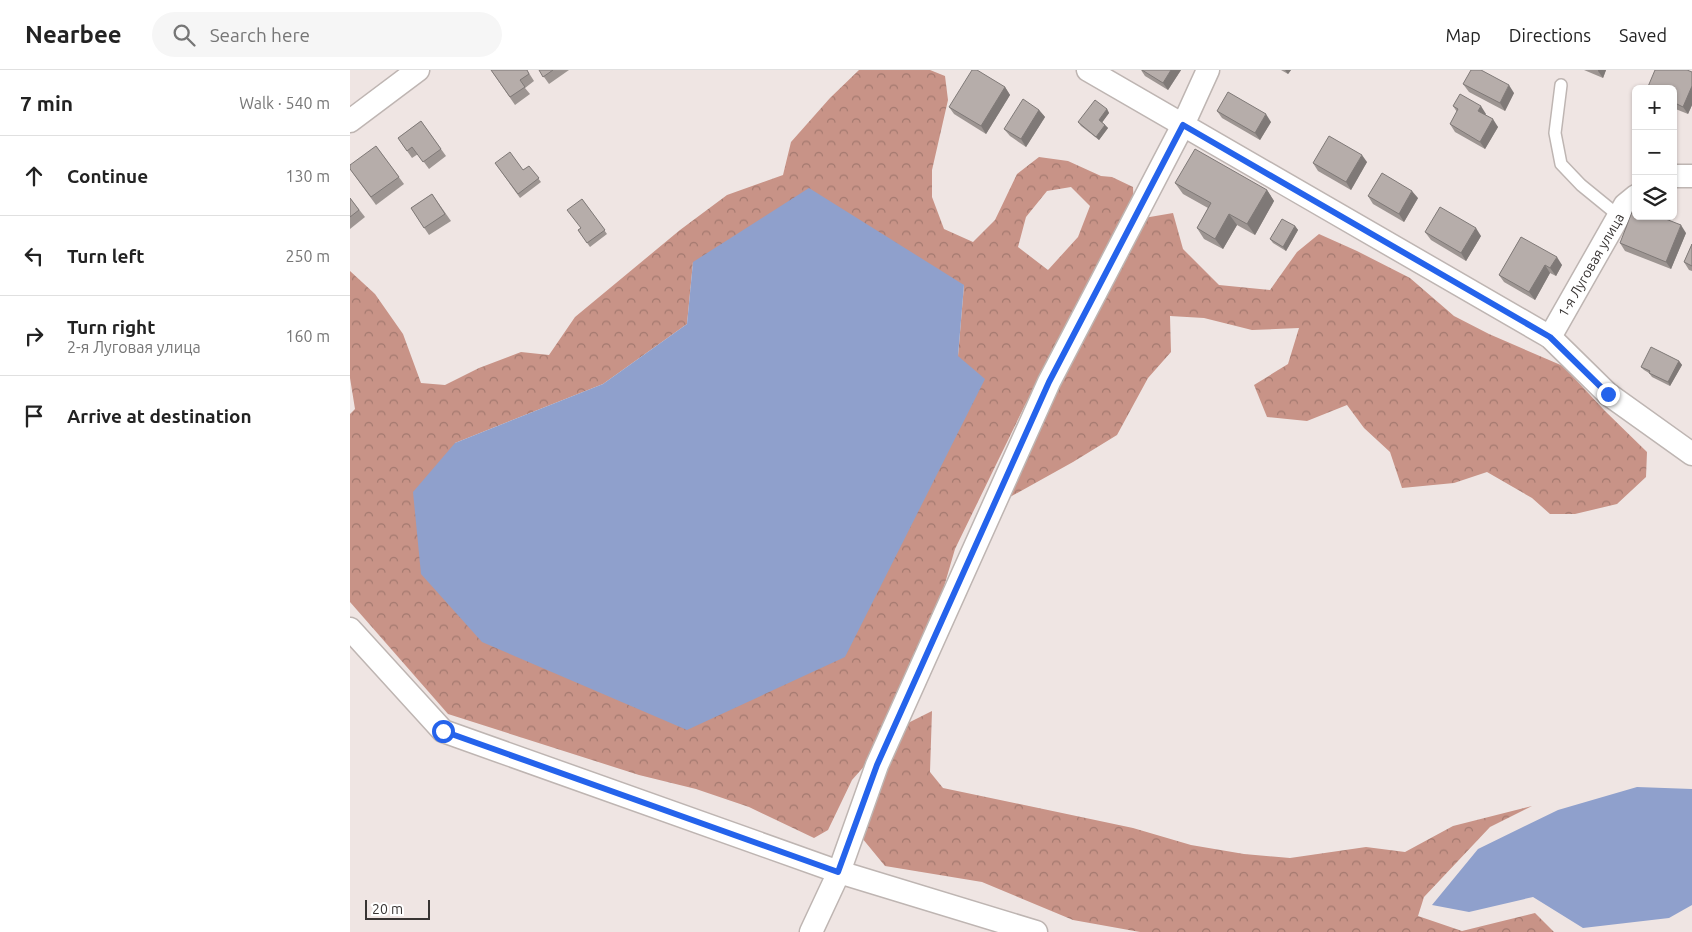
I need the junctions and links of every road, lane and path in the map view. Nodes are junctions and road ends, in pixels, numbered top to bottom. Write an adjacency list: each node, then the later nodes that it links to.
1 (418, 70): 5 (street)
2 (1088, 70): 6 (street)
3 (1208, 70): 6 (street)
4 (1561, 85): 10 (lane)
5 (350, 121)
6 (1183, 125): 11 (street); 14 (street)
7 (1677, 176): 8 (street)
8 (1692, 176)
9 (1632, 199): 10 (street, 1-я Луговая улица)
10 (1619, 216): 11 (street, 1-я Луговая улица)
11 (1550, 337): 12 (street)
12 (1692, 454)
13 (350, 629): 14 (street)
14 (838, 872): 15 (street); 16 (street)
15 (811, 932)
16 (1036, 932)

